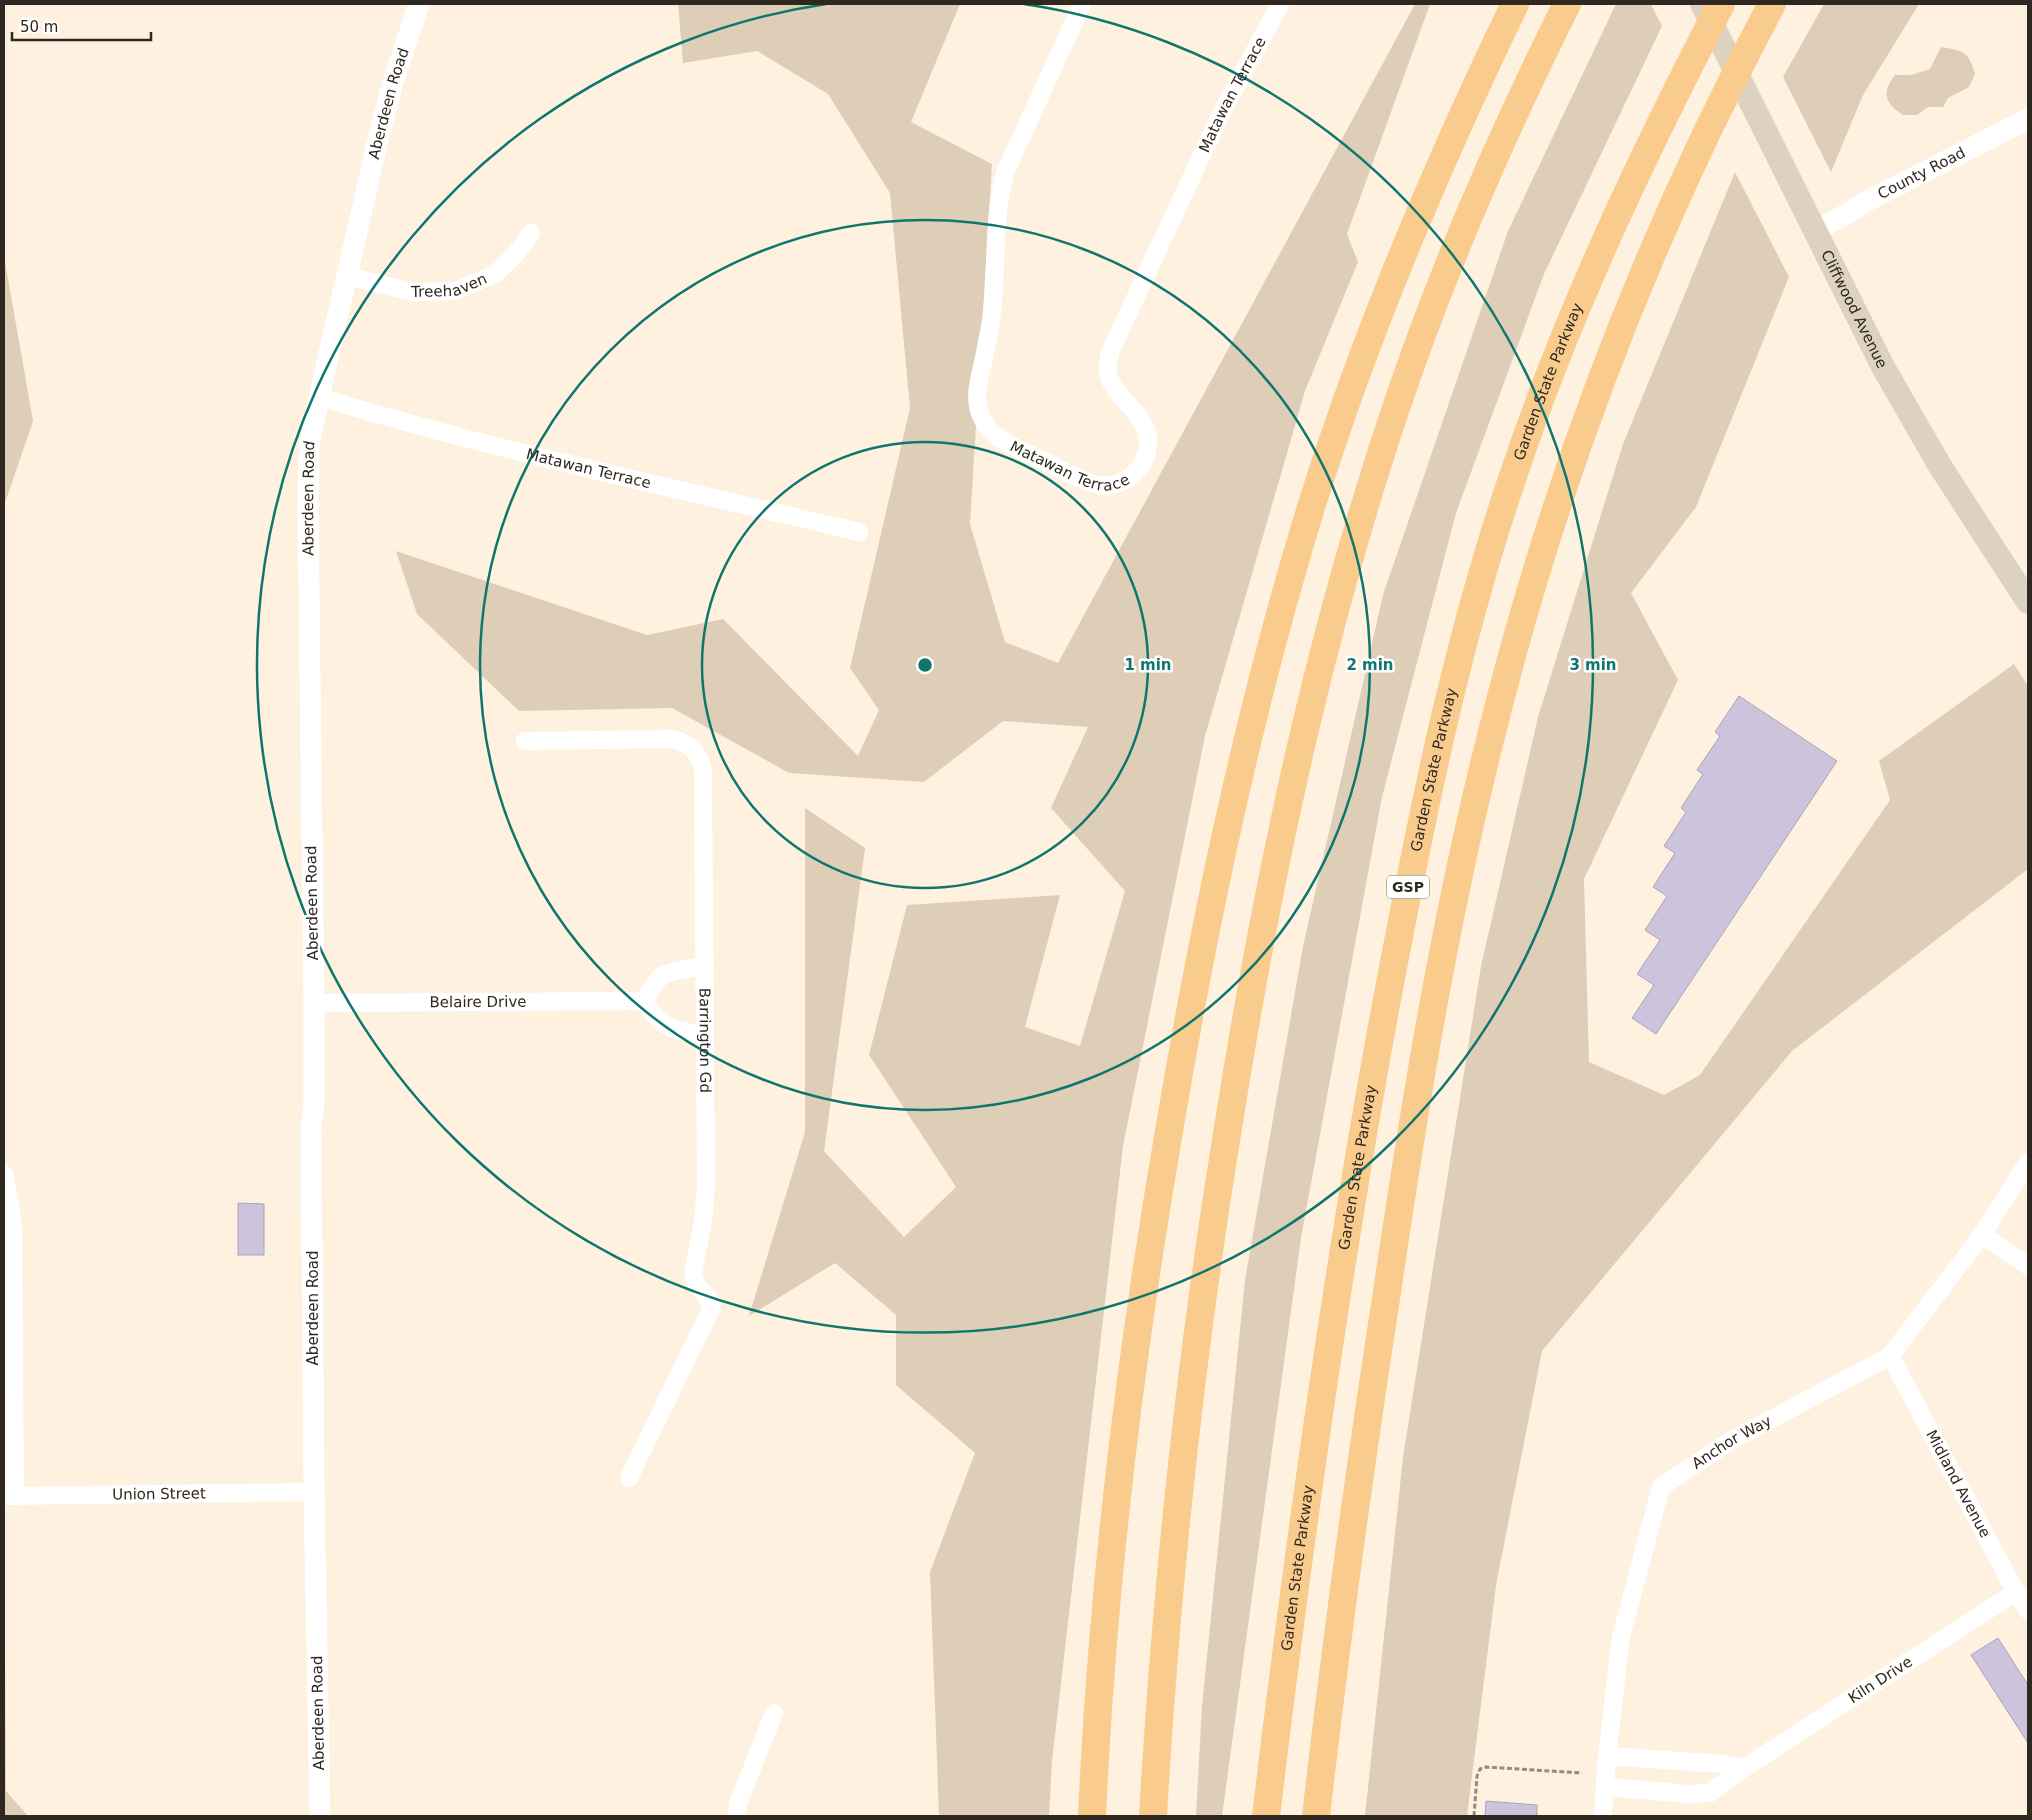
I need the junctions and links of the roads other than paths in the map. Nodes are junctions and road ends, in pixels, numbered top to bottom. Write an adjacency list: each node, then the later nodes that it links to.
1 (419, 4): 12 (street, Aberdeen Road)
2 (1082, 4): 3 (street, Matawan Terrace)
3 (1280, 4)
4 (1515, 4): 37 (highway)
5 (1567, 4): 38 (highway)
6 (1702, 4): 10 (main road, Cliffwood Avenue)
7 (1721, 4): 39 (highway, Garden State Parkway / GSP)
8 (1772, 4): 40 (highway)
9 (2028, 119): 10 (street, County Road)
10 (1816, 230): 15 (main road, Cliffwood Avenue)
11 (531, 233): 12 (street, Treehaven)
12 (347, 276): 13 (street, Aberdeen Road)
13 (319, 397): 14 (street, Matawan Terrace); 19 (street, Aberdeen Road)
14 (860, 532)
15 (2028, 602)
16 (525, 741): 17 (street, Barrington Gd)
17 (705, 965): 18 (street); 20 (street, Barrington Gd)
18 (643, 1001): 19 (street, Belaire Drive); 20 (street)
19 (314, 1003): 27 (street, Aberdeen Road)
20 (705, 1035): 26 (street, Barrington Gd)
21 (2028, 1162): 23 (street, Anchor Way)
22 (4, 1174): 28 (street)
23 (1982, 1236): 24 (street); 25 (street, Anchor Way)
24 (2028, 1266)
25 (1890, 1356): 29 (street, Midland Avenue); 32 (street, Anchor Way)
26 (629, 1478)
27 (314, 1492): 28 (street, Union Street); 35 (street, Aberdeen Road)
28 (9, 1496)
29 (2016, 1592): 30 (street, Midland Avenue); 33 (street, Kiln Drive)
30 (2028, 1610)
31 (774, 1713): 36 (street)
32 (1607, 1756): 33 (street); 34 (street, Anchor Way)
33 (1744, 1768): 34 (street, Kiln Drive)
34 (1606, 1787): 41 (street, Anchor Way)
35 (320, 1816)
36 (736, 1816)
37 (1092, 1816)
38 (1153, 1816)
39 (1266, 1816)
40 (1316, 1816)
41 (1603, 1816)

